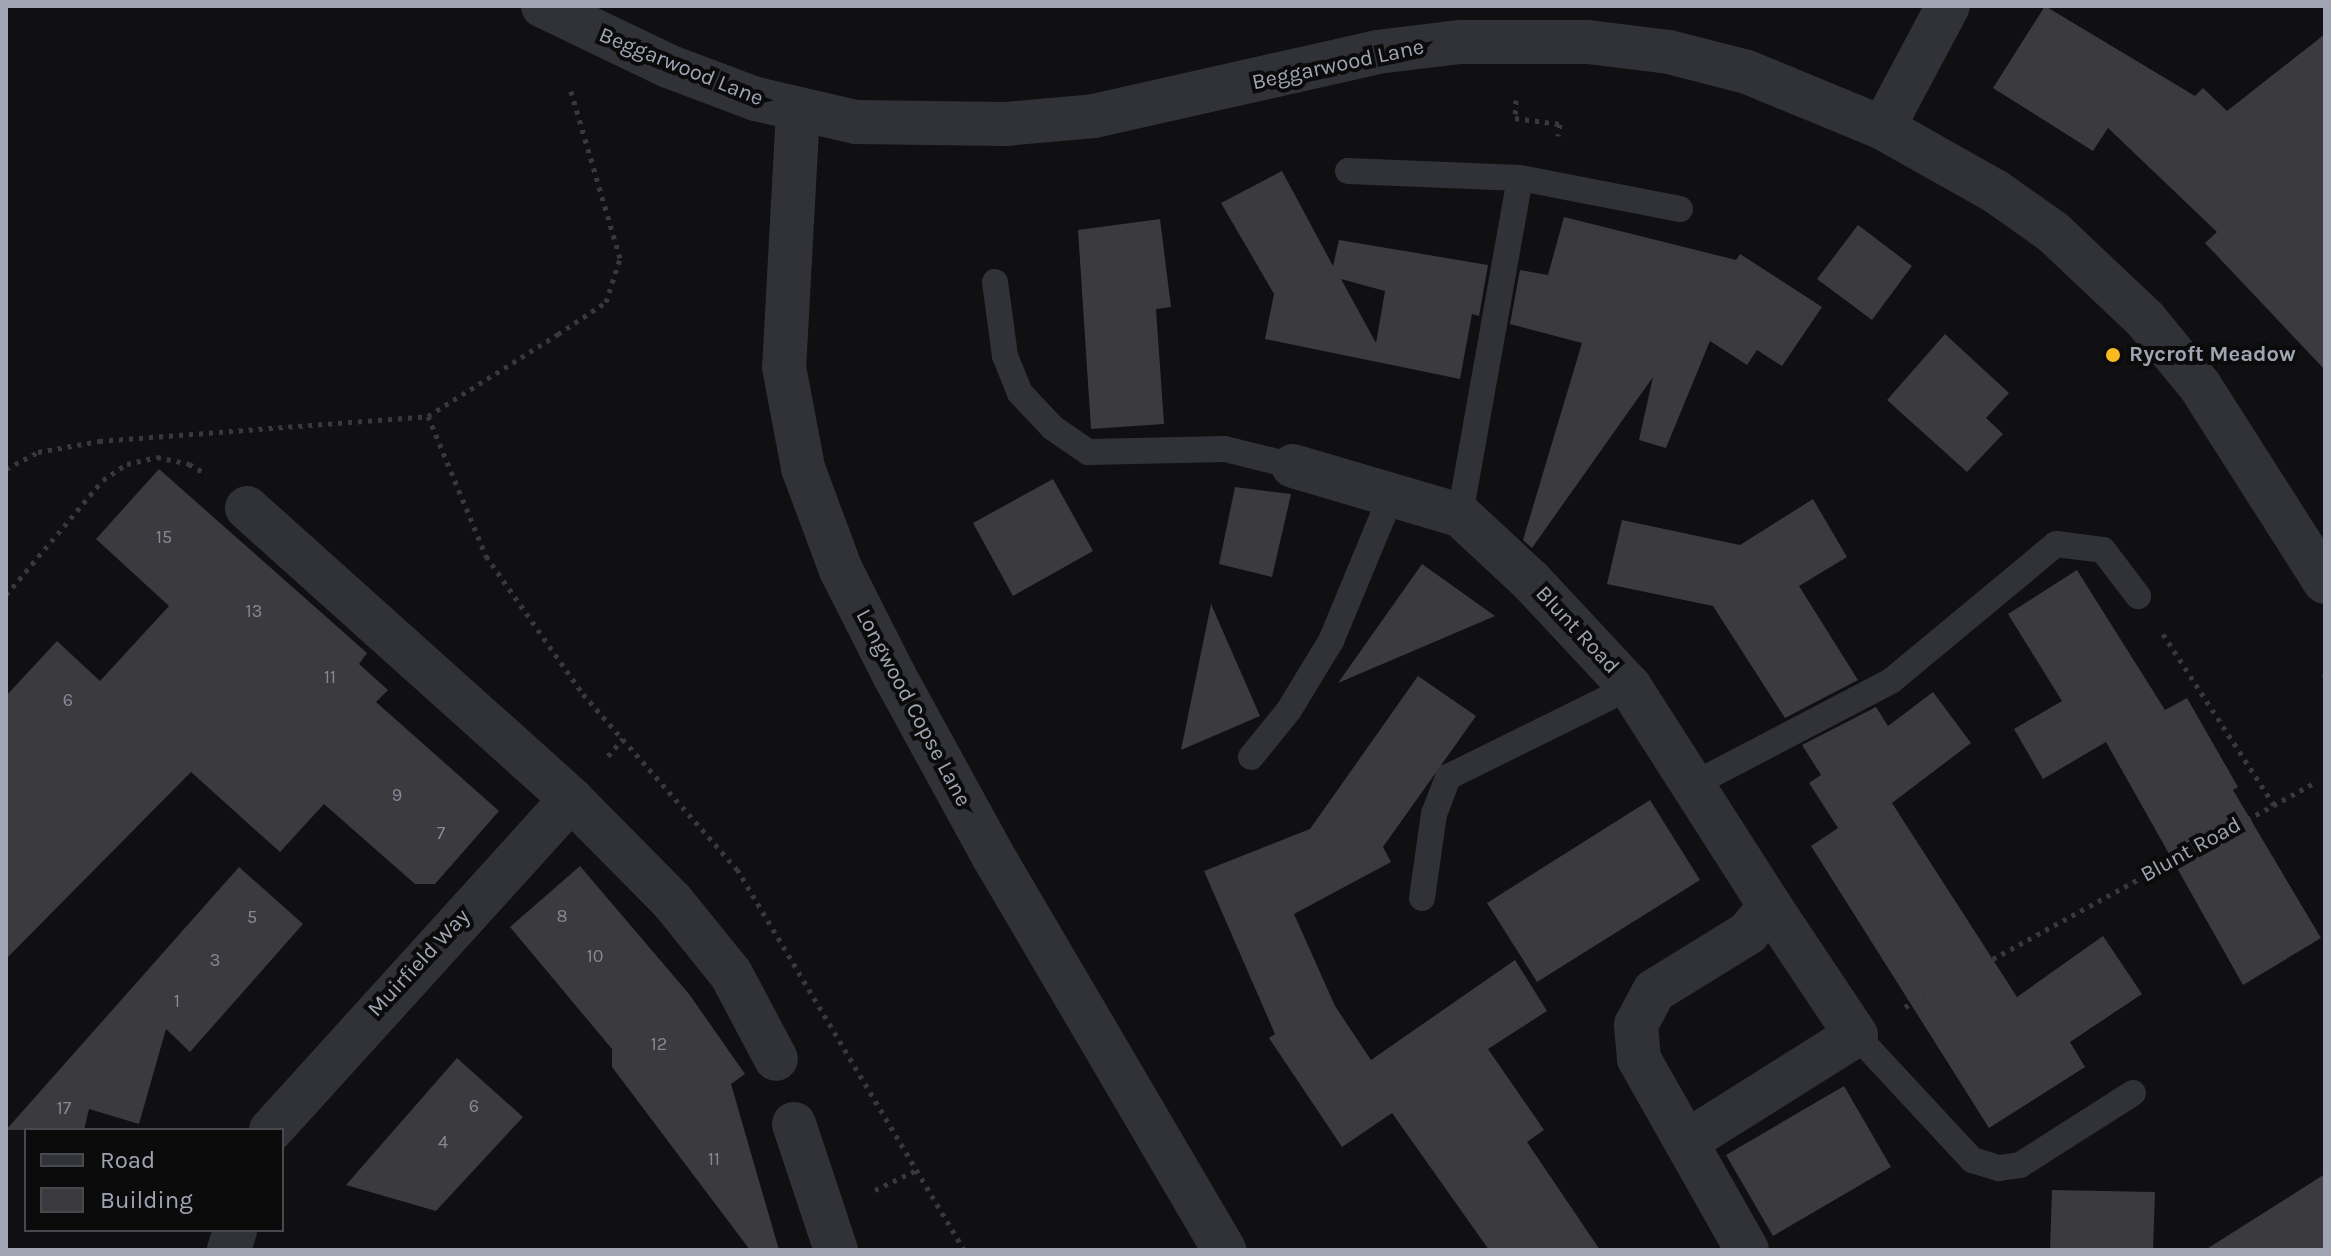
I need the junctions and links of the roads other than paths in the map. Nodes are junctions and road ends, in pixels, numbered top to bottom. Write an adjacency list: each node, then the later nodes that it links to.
1 (543, 6): 3 (street, Beggarwood Lane)
2 (1948, 6): 4 (street)
3 (798, 111): 4 (street, Beggarwood Lane); 28 (street, Longwood Copse Lane)
4 (1883, 128): 13 (street, Beggarwood Lane)
5 (1348, 171): 6 (lane)
6 (1520, 178): 7 (lane); 12 (lane)
7 (1680, 209)
8 (995, 282): 9 (lane)
9 (1293, 466): 10 (street, Blunt Road)
10 (1392, 494): 12 (street, Blunt Road); 16 (lane)
11 (247, 508): 18 (street)
12 (1460, 515): 15 (street, Blunt Road)
13 (2325, 582)
14 (2138, 596): 17 (lane)
15 (1630, 687): 17 (street, Blunt Road); 19 (lane)
16 (1251, 757)
17 (1696, 783): 20 (street, Blunt Road)
18 (571, 799): 22 (street); 25 (street, Muirfield Way)
19 (1422, 898)
20 (1770, 906): 21 (street, Blunt Road); 26 (street)
21 (1856, 1035): 23 (lane); 26 (street)
22 (776, 1059)
23 (2133, 1093)
24 (794, 1124): 27 (street)
25 (273, 1128)
26 (1689, 1140): 29 (street)
27 (836, 1250)
28 (1224, 1250)
29 (1747, 1250)

